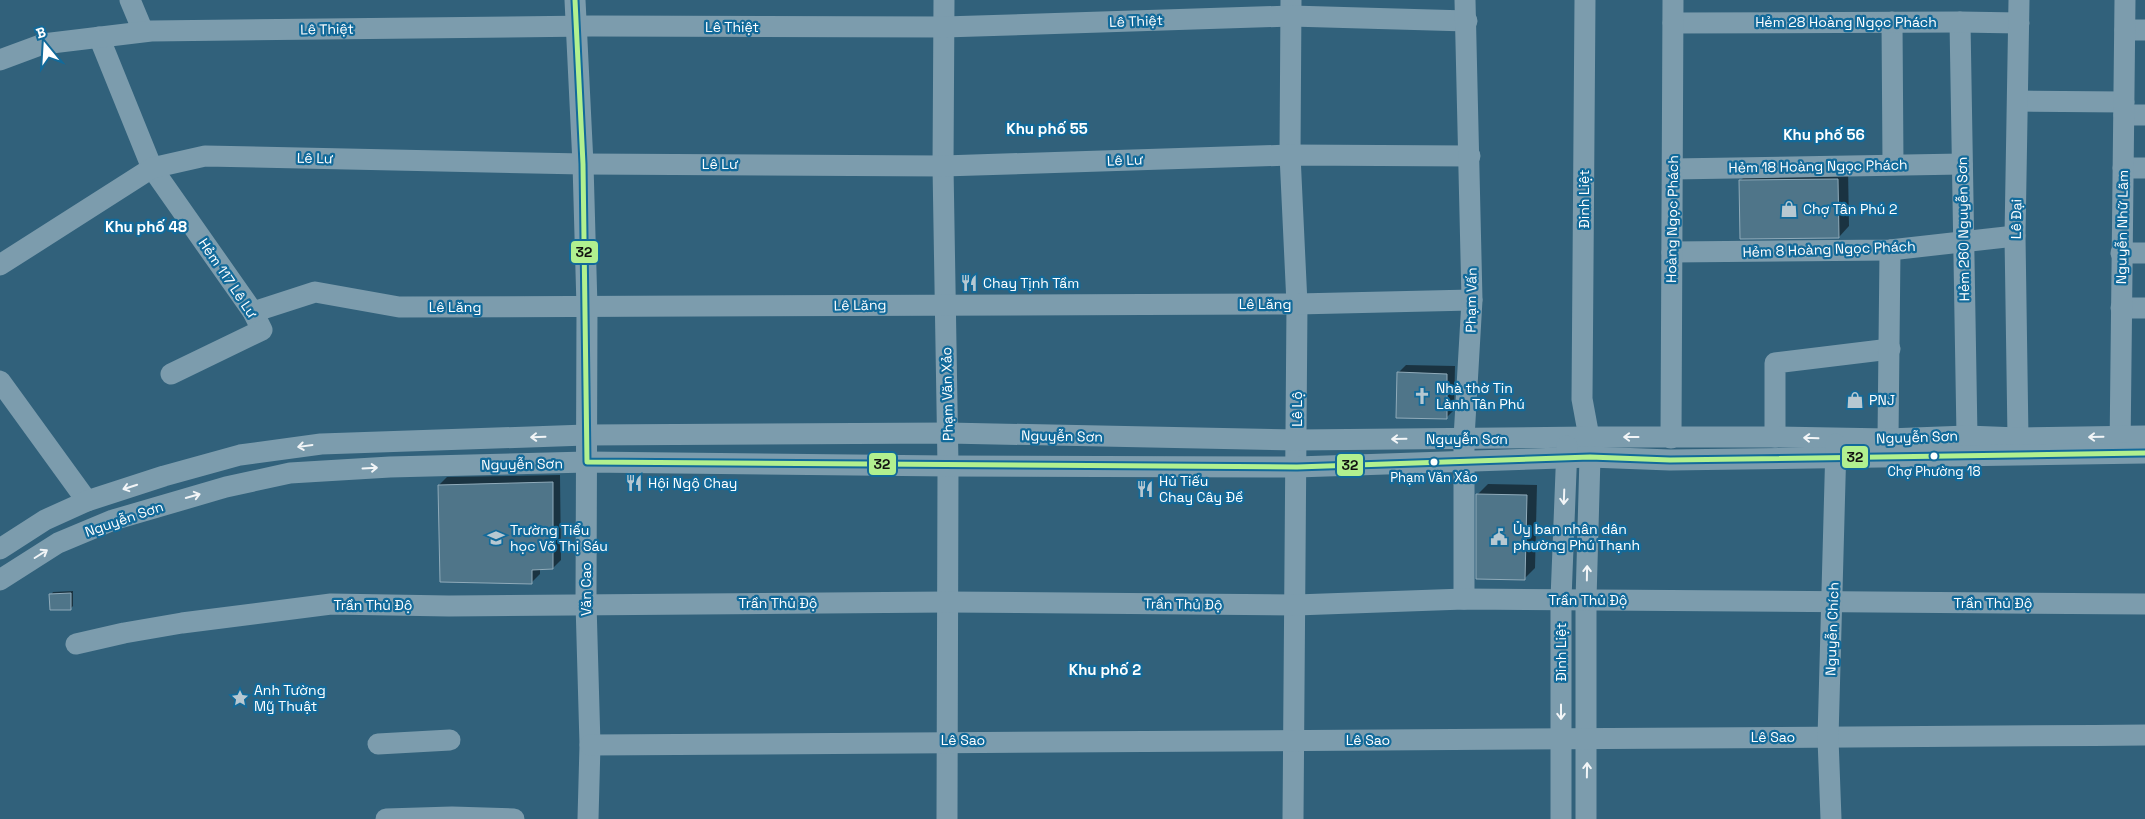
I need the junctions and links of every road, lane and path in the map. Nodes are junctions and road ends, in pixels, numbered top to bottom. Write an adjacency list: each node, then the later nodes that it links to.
1 (130, 0): 17 (street)
2 (575, 0): 14 (street, Văn Cao)
3 (944, 0): 15 (street, Phạm Văn Xảo)
4 (1585, 0): 50 (street, Đinh Liệt)
5 (1674, 0): 13 (street, Hoàng Ngọc Phách)
6 (2019, 0): 12 (street, Lê Đại)
7 (2125, 0): 16 (street, Nguyễn Nhữ Lãm)
8 (1291, 8): 9 (street, Lê Thiệt); 15 (street, Lê Thiệt); 23 (street, Lê Lộ)
9 (1466, 10): 24 (street, Phạm Vấn)
10 (1892, 22): 11 (street, Hẻm 28 Hoàng Ngọc Phách); 13 (street, Hẻm 28 Hoàng Ngọc Phách); 26 (street)
11 (1960, 22): 12 (street, Hẻm 28 Hoàng Ngọc Phách); 27 (street, Hẻm 260 Nguyễn Sơn)
12 (2019, 23): 20 (street, Lê Đại)
13 (1673, 24): 32 (street, Hoàng Ngọc Phách)
14 (576, 26): 15 (street, Lê Thiệt); 17 (street, Lê Thiệt); 25 (street, Văn Cao)
15 (944, 27): 28 (street, Phạm Văn Xảo)
16 (2135, 30): 21 (street, Nguyễn Nhữ Lãm)
17 (143, 31): 18 (street, Lê Thiệt)
18 (99, 37): 19 (street, Lê Thiệt); 29 (street, Hẻm 117 Lê Lư)
19 (0, 60)
20 (2018, 100): 21 (street); 33 (street, Lê Đại)
21 (2124, 108): 22 (street); 30 (street, Nguyễn Nhữ Lãm)
22 (2145, 115)
23 (1290, 155): 24 (street, Lê Lư); 28 (street, Lê Lư); 42 (street, Lê Lộ)
24 (1470, 156): 40 (street, Phạm Vấn)
25 (583, 164): 28 (street, Lê Lư); 29 (street, Lê Lư); 43 (street, Văn Cao)
26 (1893, 164): 27 (street, Hẻm 18 Hoàng Ngọc Phách); 32 (street, Hẻm 18 Hoàng Ngọc Phách)
27 (1962, 164): 34 (street, Hẻm 260 Nguyễn Sơn)
28 (943, 166): 41 (street, Phạm Văn Xảo)
29 (152, 168): 39 (street, Lê Lư); 46 (street, Hẻm 117 Lê Lư)
30 (2123, 168): 31 (street); 37 (street, Nguyễn Nhữ Lãm)
31 (2145, 168)
32 (1673, 169): 36 (street, Hoàng Ngọc Phách)
33 (2016, 236): 34 (street, Hẻm 8 Hoàng Ngọc Phách); 58 (street, Lê Đại)
34 (1963, 241): 35 (street, Hẻm 8 Hoàng Ngọc Phách); 53 (street, Hẻm 260 Nguyễn Sơn)
35 (1890, 250): 36 (street, Hẻm 8 Hoàng Ngọc Phách); 47 (street)
36 (1672, 252): 57 (street, Hoàng Ngọc Phách)
37 (2121, 253): 38 (street); 44 (street, Nguyễn Nhữ Lãm)
38 (2145, 253)
39 (0, 265)
40 (1472, 300): 42 (street, Lê Lăng); 56 (street, Phạm Vấn)
41 (946, 304): 42 (street, Lê Lăng); 43 (street, Lê Lăng); 51 (street, Phạm Văn Xảo)
42 (1297, 304): 60 (street, Lê Lộ)
43 (586, 307): 46 (street, Lê Lăng); 52 (street, Văn Cao)
44 (2121, 308): 45 (street); 62 (street, Nguyễn Nhữ Lãm)
45 (2145, 308)
46 (252, 312): 48 (street, Hẻm 117 Lê Lư)
47 (1890, 349): 55 (street); 59 (street)
48 (171, 374)
49 (0, 381): 72 (street)
50 (1582, 398): 63 (street, Đinh Liệt); 64 (street, Đinh Liệt)
51 (948, 433): 52 (street, Nguyễn Sơn); 60 (street, Nguyễn Sơn); 69 (street, Phạm Văn Xảo)
52 (586, 435): 61 (street, Nguyễn Sơn, one-way to 61); 68 (street, Văn Cao)
53 (1967, 436): 58 (street, Nguyễn Sơn); 59 (street, Nguyễn Sơn)
54 (2145, 436): 62 (street, Nguyễn Sơn)
55 (1775, 437): 57 (street, Nguyễn Sơn); 65 (street, Nguyễn Sơn, one-way to 55)
56 (1464, 438): 60 (street, Nguyễn Sơn, one-way to 60); 64 (street, Nguyễn Sơn); 67 (street, Phạm Vấn)
57 (1671, 438): 63 (street, Nguyễn Sơn, one-way to 63)
58 (2018, 438): 62 (street, Nguyễn Sơn, one-way to 58)
59 (1888, 439): 65 (street, Nguyễn Sơn)
60 (1298, 440): 70 (street, Lê Lộ)
61 (338, 443): 71 (street); 72 (street, Nguyễn Sơn, one-way to 72)
62 (2120, 445): 65 (street, Nguyễn Sơn); 66 (street, Nguyễn Sơn)
63 (1589, 447): 64 (street, Nguyễn Sơn); 65 (street, Nguyễn Sơn); 77 (street, Đinh Liệt, one-way to 63)
64 (1566, 448): 67 (street, Nguyễn Sơn); 76 (street, Đinh Liệt, one-way to 76)
65 (1837, 448): 78 (street, Nguyễn Chích)
66 (2145, 453)
67 (1465, 461): 70 (street, Nguyễn Sơn); 75 (street, Phạm Vấn)
68 (588, 462): 69 (street, Nguyễn Sơn); 71 (street, Nguyễn Sơn, one-way to 68); 80 (street, Văn Cao)
69 (948, 466): 70 (street, Nguyễn Sơn); 79 (street, Phạm Văn Xảo)
70 (1297, 467): 82 (street, Lê Lộ)
71 (338, 470): 74 (street, Nguyễn Sơn, one-way to 71)
72 (87, 501): 73 (street, Nguyễn Sơn)
73 (0, 549)
74 (0, 580)
75 (1464, 599): 76 (street, Trần Thủ Độ); 82 (street, Trần Thủ Độ)
76 (1561, 599): 77 (street, Trần Thủ Độ); 87 (street, Đinh Liệt, one-way to 87)
77 (1586, 600): 78 (street, Trần Thủ Độ); 85 (street, Đinh Liệt)
78 (1833, 601): 81 (street, Trần Thủ Độ); 86 (street, Nguyễn Chích)
79 (947, 602): 80 (street, Trần Thủ Độ); 82 (street, Trần Thủ Độ); 89 (street, Phạm Văn Xảo)
80 (586, 603): 83 (street, Trần Thủ Độ); 92 (street, Văn Cao)
81 (2145, 604)
82 (1296, 606): 90 (street, Lê Lộ)
83 (76, 644)
84 (2145, 735): 86 (street, Lê Sao)
85 (1587, 737): 86 (street, Lê Sao); 87 (street, Lê Sao); 99 (street, Đinh Liệt, one-way to 85)
86 (1828, 738): 100 (street, Nguyễn Chích)
87 (1561, 739): 90 (street, Lê Sao); 98 (street, Đinh Liệt)
88 (450, 740): 91 (street)
89 (946, 740): 90 (street, Lê Sao); 92 (street, Lê Sao); 96 (street, Phạm Văn Xảo)
90 (1294, 740): 97 (street, Lê Lộ)
91 (378, 744)
92 (590, 745): 95 (street, Văn Cao)
93 (386, 819): 94 (street)
94 (514, 819)
95 (588, 819)
96 (947, 819)
97 (1293, 819)
98 (1562, 819)
99 (1586, 819)
100 (1831, 819)

